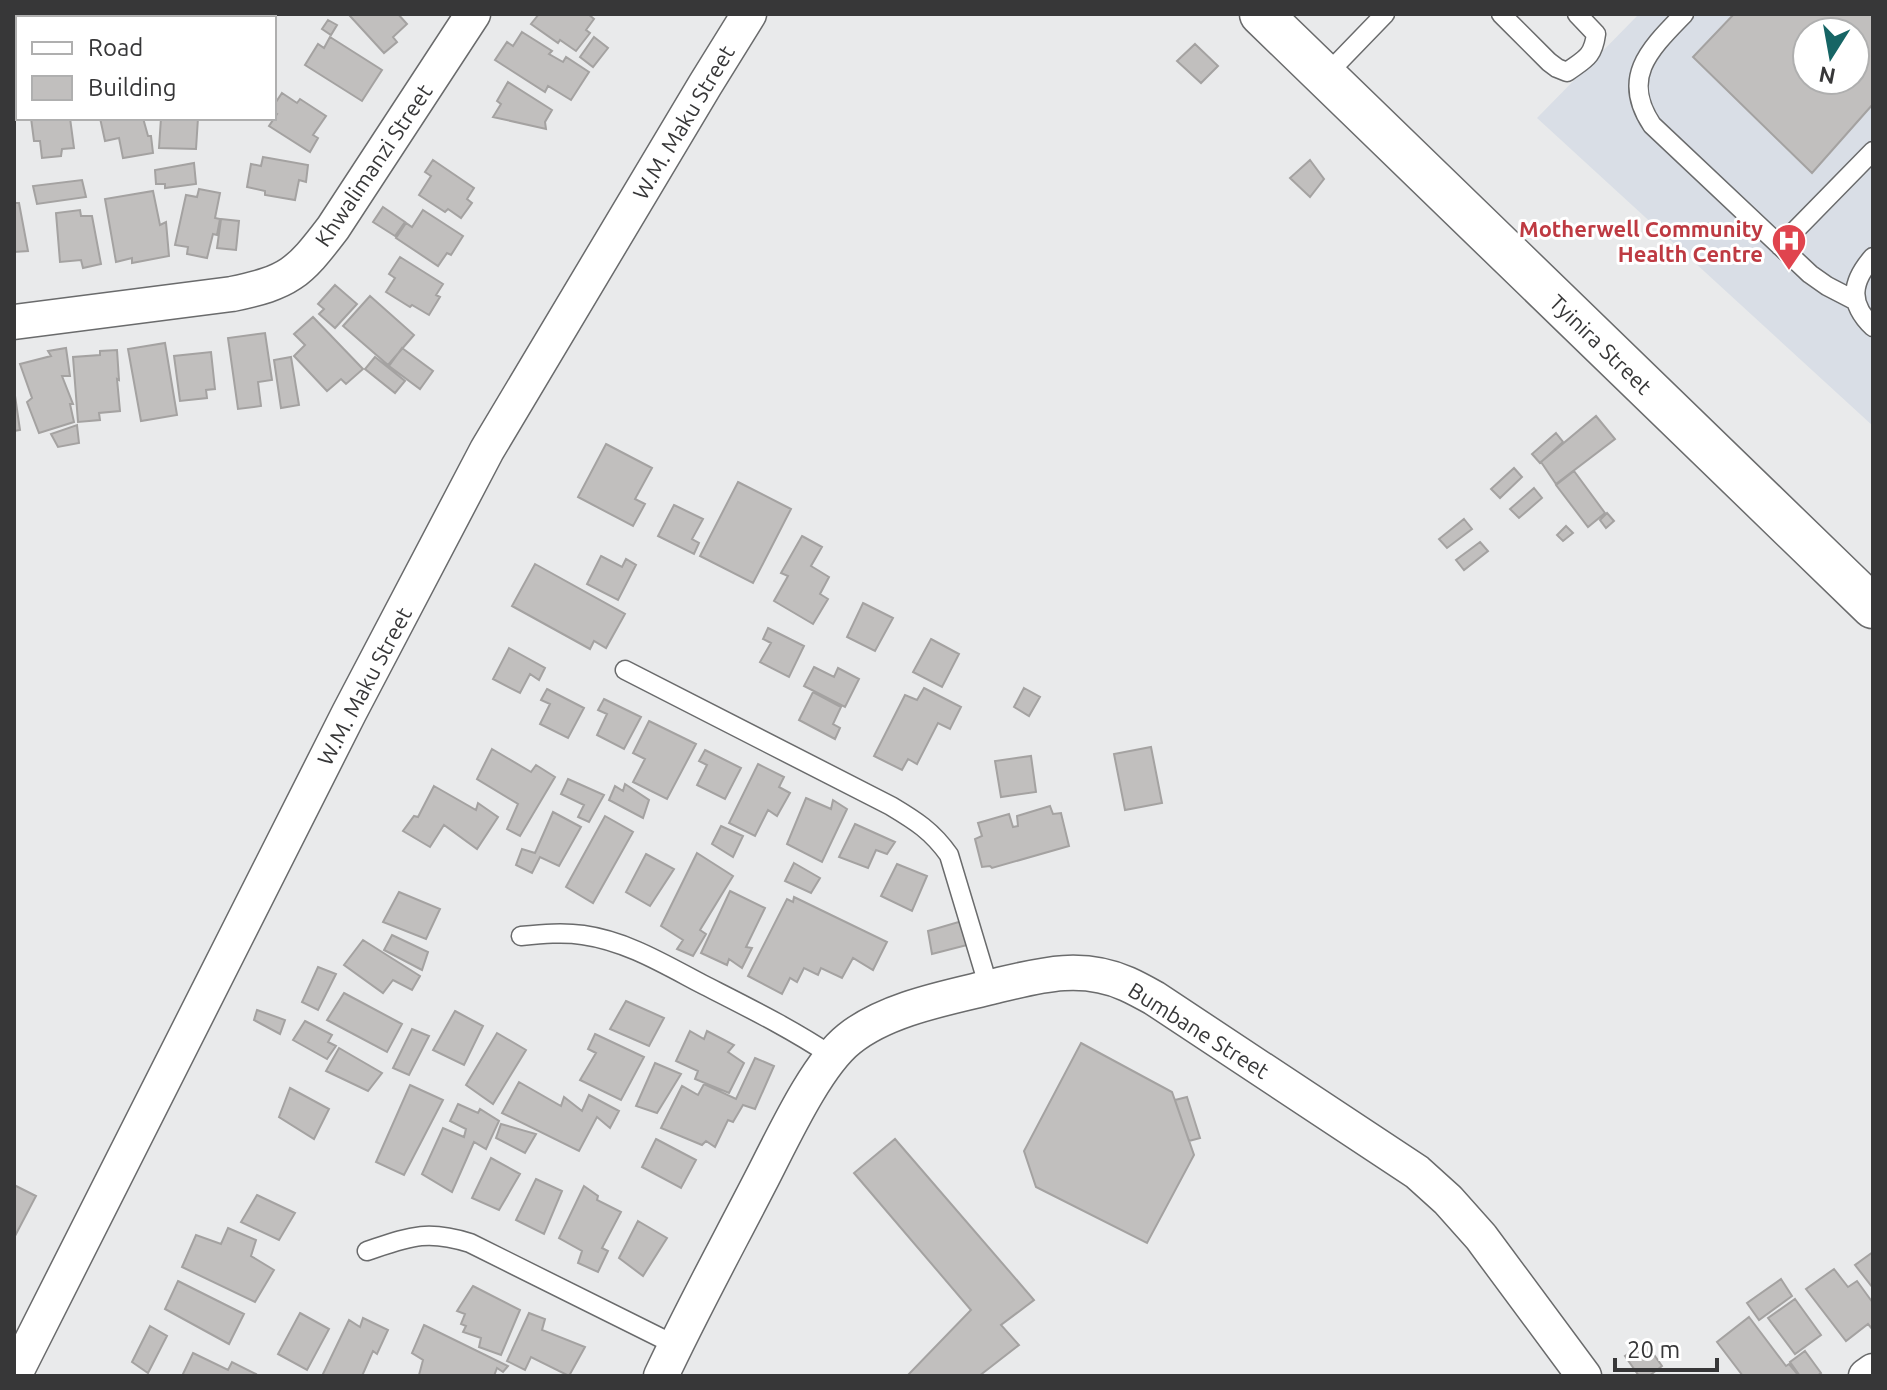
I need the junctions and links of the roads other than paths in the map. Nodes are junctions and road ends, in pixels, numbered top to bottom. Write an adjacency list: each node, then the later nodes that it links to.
1 (473, 14): 13 (street, Khwalimanzi Street)
2 (749, 14): 23 (street, W.M. Maku Street)
3 (1261, 14): 8 (street, Tyinira Street)
4 (1385, 14): 8 (lane)
5 (1501, 14): 6 (lane)
6 (1577, 14)
7 (1684, 14): 10 (lane)
8 (1325, 76): 15 (street, Tyinira Street)
9 (1873, 151): 10 (lane)
10 (1780, 246): 12 (lane)
11 (1873, 257): 12 (lane)
12 (1856, 301): 14 (lane)
13 (14, 322)
14 (1873, 327)
15 (1863, 591)
16 (625, 670): 18 (lane)
17 (521, 936): 19 (lane)
18 (989, 988): 19 (street, Bumbane Street); 25 (street, Bumbane Street)
19 (832, 1056): 21 (street, Bumbane Street)
20 (367, 1251): 21 (lane)
21 (675, 1345): 24 (street, Bumbane Street)
22 (1873, 1371): 26 (street)
23 (14, 1376)
24 (661, 1376)
25 (1584, 1376)
26 (1866, 1376)

